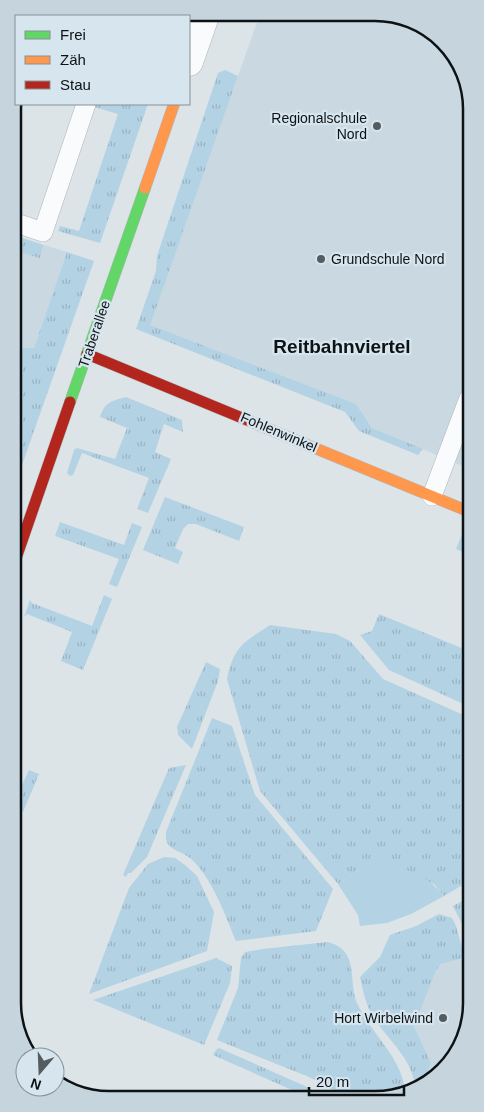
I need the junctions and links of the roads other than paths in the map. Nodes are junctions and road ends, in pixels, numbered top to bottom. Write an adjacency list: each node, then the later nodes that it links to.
1 (203, 21): 2 (street)
2 (190, 55)
3 (86, 105): 5 (lane)
4 (174, 105): 6 (street, Traberallee)
5 (21, 225)
6 (87, 354): 8 (street, Fohlenwinkel); 10 (street, Traberallee)
7 (463, 414): 8 (lane)
8 (432, 496): 9 (street, Fohlenwinkel)
9 (463, 509)
10 (21, 544)

